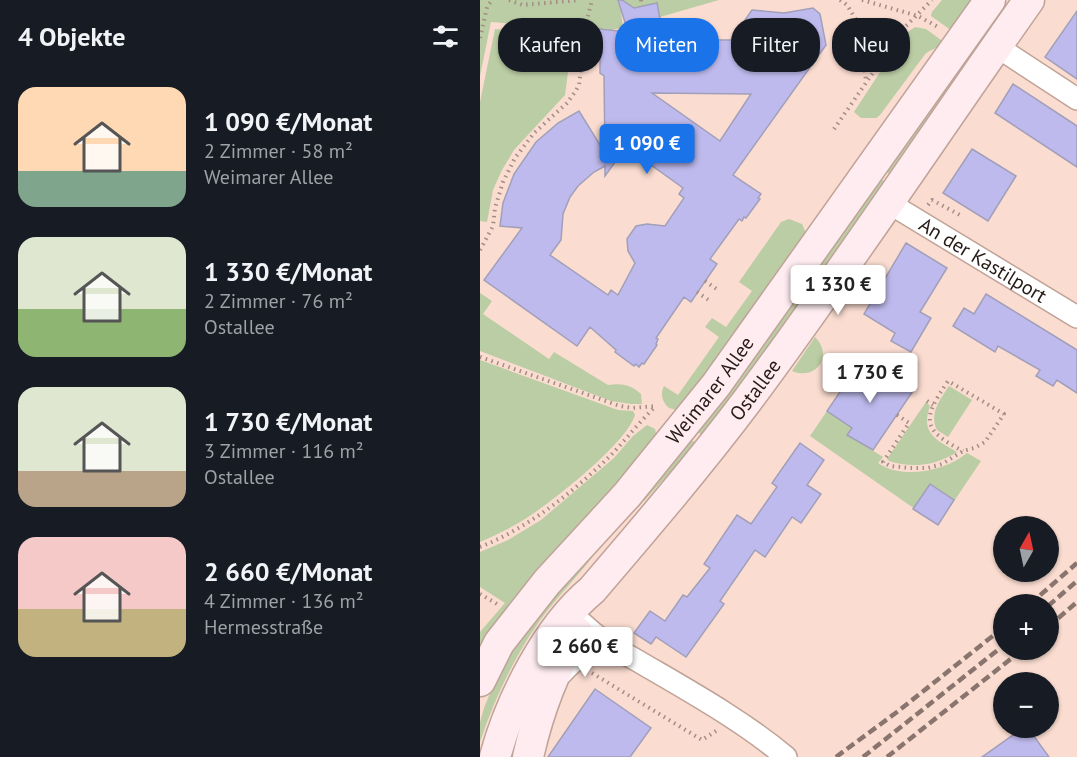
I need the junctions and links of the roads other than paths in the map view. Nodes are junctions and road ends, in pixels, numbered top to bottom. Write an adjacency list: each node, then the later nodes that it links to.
1 (990, 0): 10 (main road, Weimarer Allee)
2 (1029, 0): 3 (main road, Ostallee)
3 (996, 46): 4 (street); 5 (main road, Ostallee)
4 (1077, 99)
5 (889, 203): 6 (street, An der Kastilport); 7 (main road, Ostallee)
6 (1077, 317)
7 (592, 590): 8 (main road); 12 (main road, Ostallee)
8 (582, 623): 9 (street); 11 (main road)
9 (615, 649): 11 (street); 14 (street)
10 (480, 681)
11 (547, 690): 13 (main road)
12 (495, 757)
13 (528, 757)
14 (786, 757)

